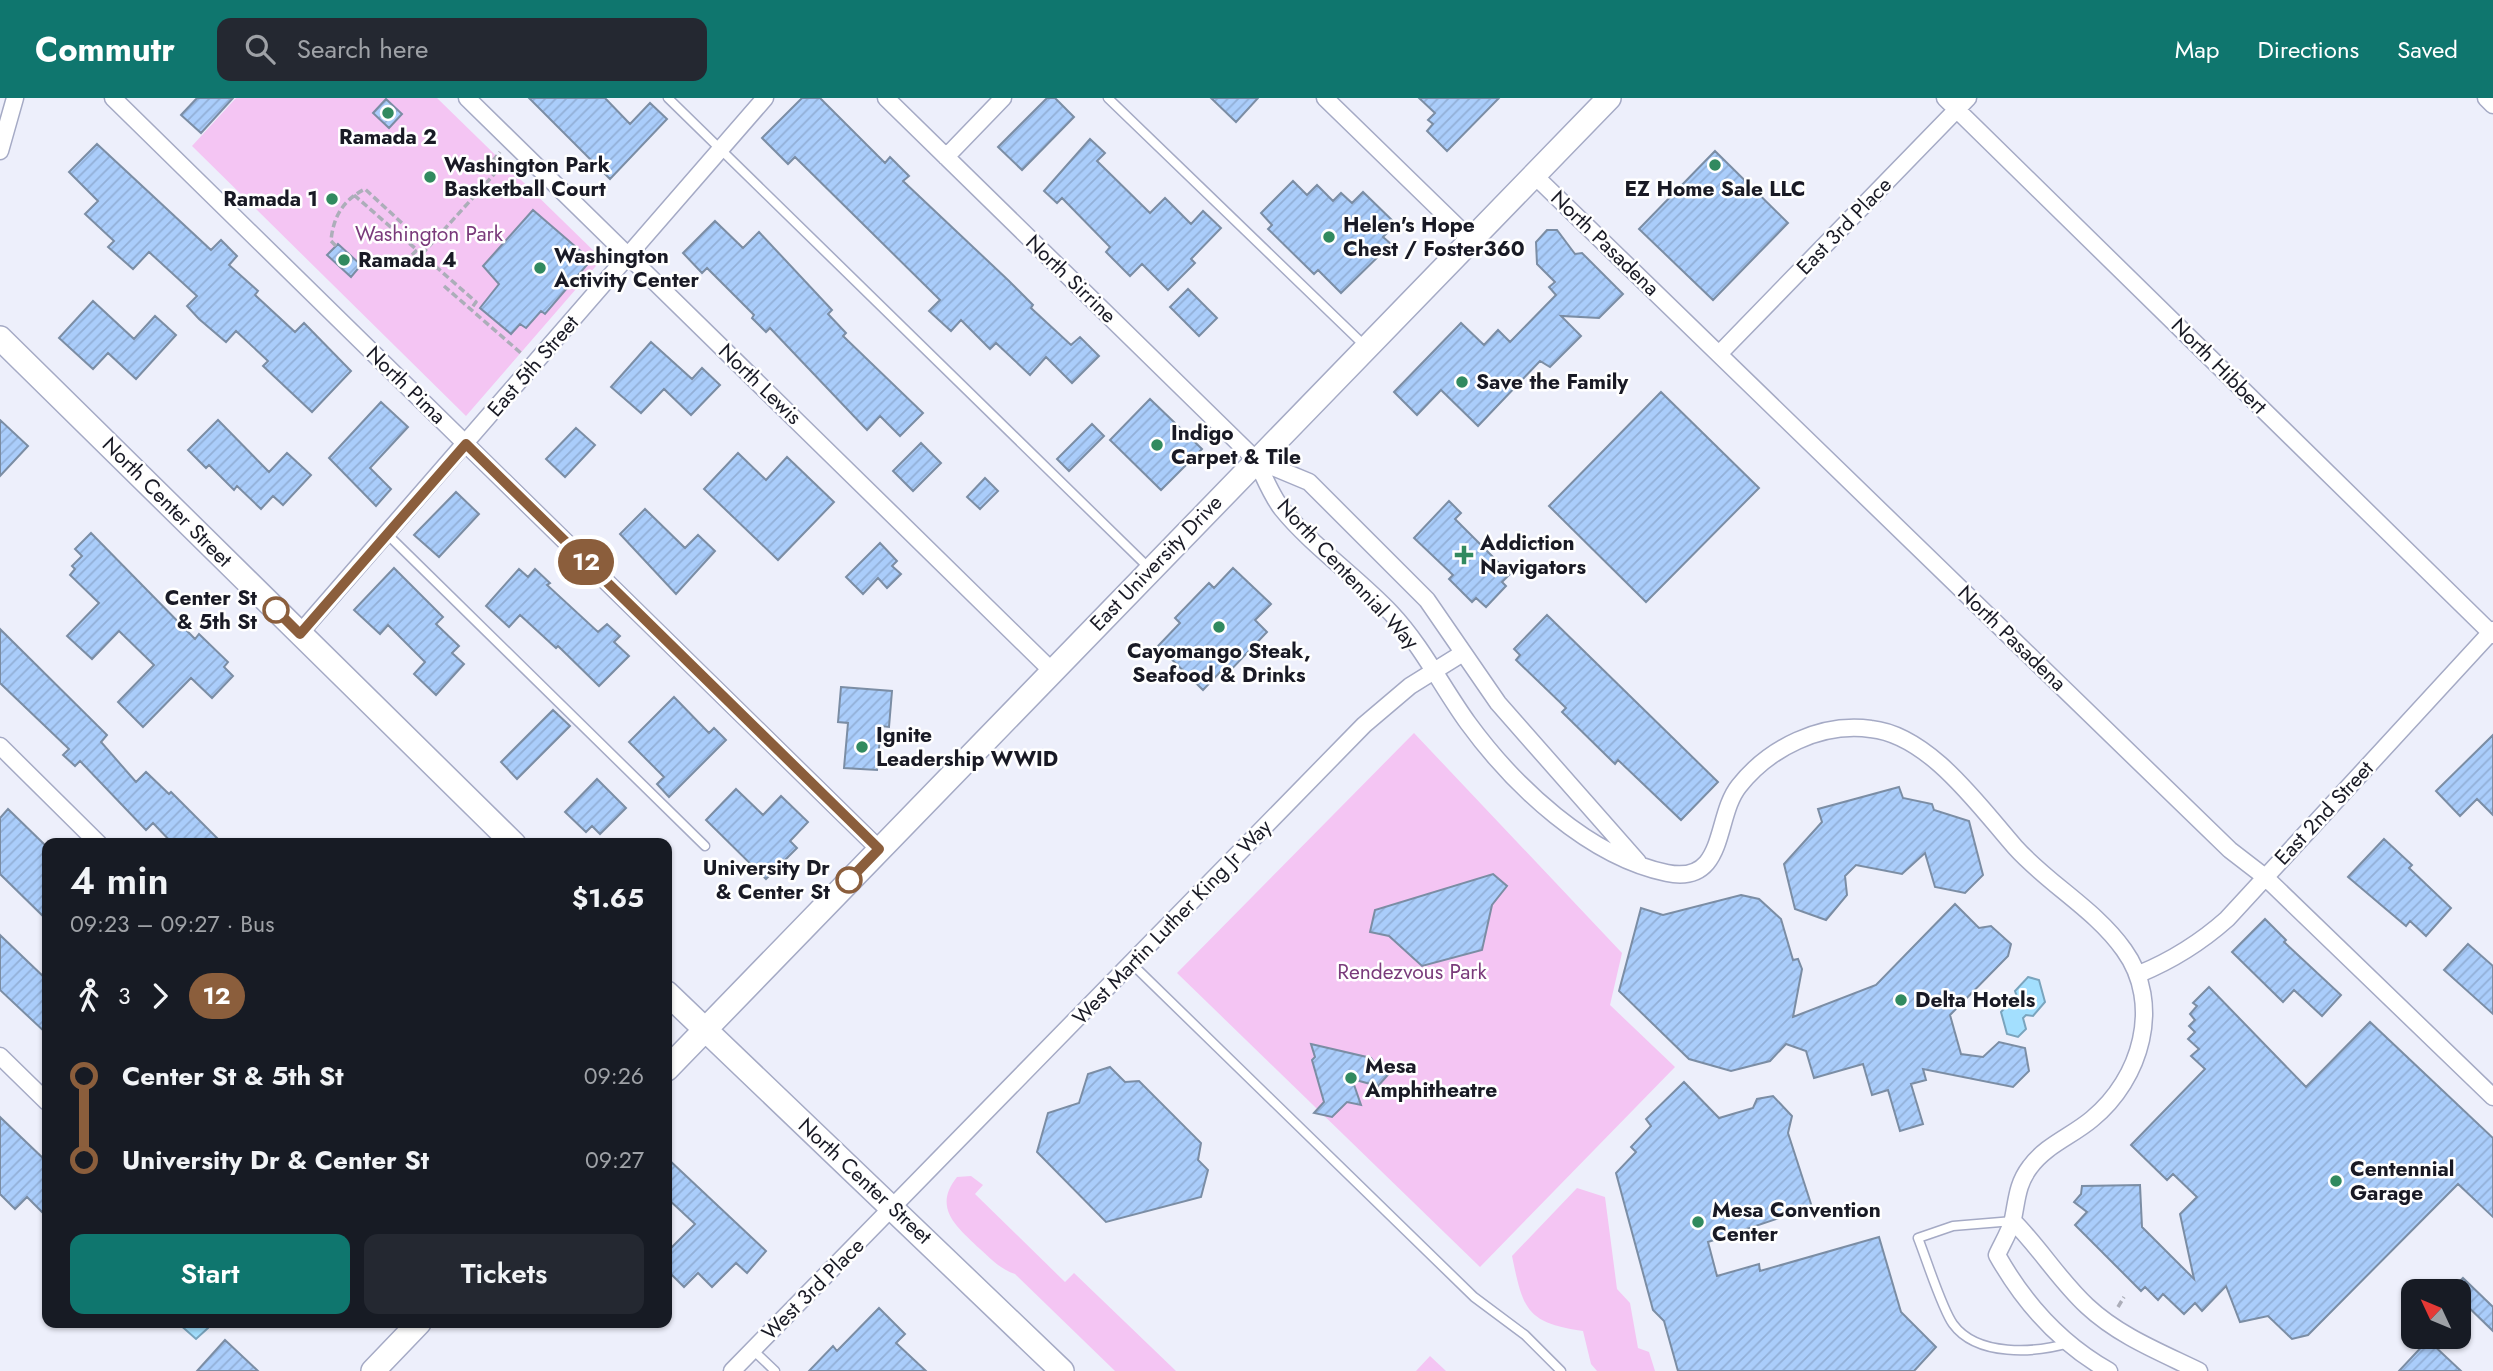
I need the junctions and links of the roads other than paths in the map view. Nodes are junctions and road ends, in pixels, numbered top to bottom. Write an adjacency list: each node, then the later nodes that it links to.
1 (15, 98): 15 (street)
2 (113, 98): 23 (street, North Pima)
3 (467, 98): 19 (street, North Lewis)
4 (668, 98): 14 (lane)
5 (765, 98): 14 (street, East 5th Street)
6 (886, 98): 16 (street, North Sirrine)
7 (1003, 98): 16 (street)
8 (1108, 98): 21 (lane)
9 (1325, 98): 18 (street)
10 (1609, 98): 17 (main road, East University Drive)
11 (2486, 98): 13 (street)
12 (1957, 102): 22 (street, East 3rd Place); 27 (street, North Hibbert)
13 (2493, 105)
14 (720, 149): 19 (street, East 5th Street); 26 (lane)
15 (0, 152)
16 (946, 157): 24 (street, North Sirrine)
17 (1534, 175): 18 (main road, East University Drive); 22 (street, North Pasadena)
18 (1471, 240): 21 (main road, East University Drive)
19 (628, 256): 23 (street, East 5th Street); 31 (street, North Lewis)
20 (0, 338): 28 (main road, North Center Street)
21 (1366, 347): 24 (main road, East University Drive)
22 (1719, 354): 38 (street, North Pasadena)
23 (466, 444): 25 (street, East 5th Street); 36 (street, North Pima)
24 (1256, 460): 26 (main road, East University Drive); 29 (street, North Centennial Way); 30 (street, North Centennial Way)
25 (387, 534): 28 (street, East 5th Street); 35 (lane)
26 (1150, 569): 31 (main road, East University Drive)
27 (2492, 632): 38 (street, East 2nd Street)
28 (300, 634): 34 (main road, North Center Street)
29 (1463, 653): 30 (street, West Martin Luther King Jr Way); 37 (street, North Centennial Way)
30 (1435, 670): 37 (street, North Centennial Way); 39 (street, West Martin Luther King Jr Way)
31 (1052, 671): 36 (main road, East University Drive)
32 (0, 746): 33 (street)
33 (93, 838)
34 (508, 838)
35 (705, 846)
36 (879, 849): 42 (main road, East University Drive)
37 (1640, 864): 40 (street, North Centennial Way)
38 (2265, 877): 40 (street, East 2nd Street); 46 (street, North Pasadena)
39 (1132, 964): 47 (street, West Martin Luther King Jr Way); 56 (lane)
40 (2139, 974): 48 (street, North Centennial Way)
41 (672, 998): 42 (main road, North Center Street)
42 (705, 1030): 44 (main road, East University Drive); 47 (main road, North Center Street)
43 (0, 1056): 45 (street)
44 (672, 1064)
45 (42, 1097)
46 (2493, 1097)
47 (895, 1208): 51 (street, West 3rd Place); 55 (main road, North Center Street)
48 (2013, 1221): 50 (street, North Centennial Way); 50 (lane); 58 (street)
49 (414, 1328): 52 (main road)
50 (2069, 1343): 57 (street, North Centennial Way)
51 (753, 1350): 53 (street, West 3rd Place); 54 (lane)
52 (373, 1371)
53 (732, 1371)
54 (775, 1371)
55 (1062, 1371)
56 (1561, 1371)
57 (2109, 1371)
58 (2199, 1371)

